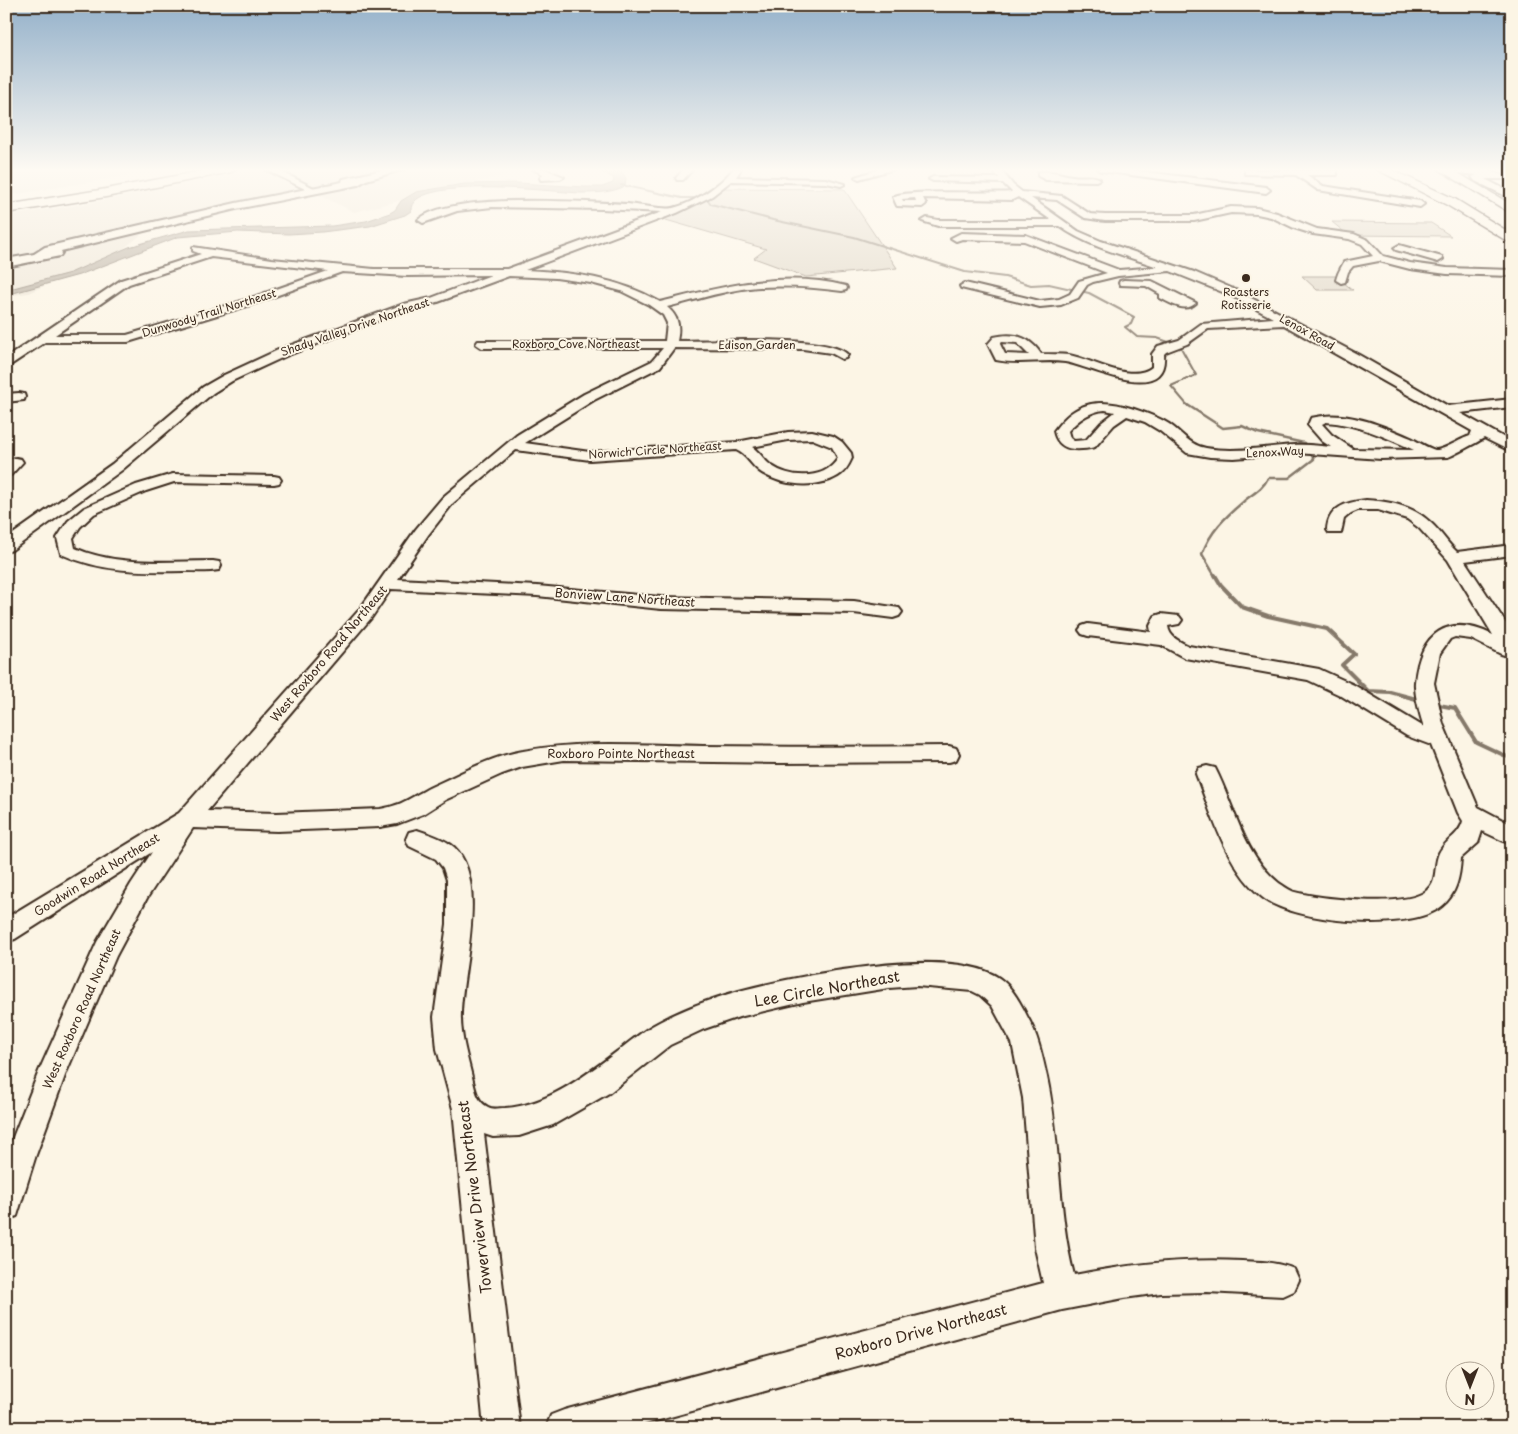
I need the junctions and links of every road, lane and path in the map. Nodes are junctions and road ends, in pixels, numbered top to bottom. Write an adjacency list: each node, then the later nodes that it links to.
1 (130, 236): 10 (main road)
2 (605, 236): 14 (street, Shady Valley Drive Northeast)
3 (1082, 236): 11 (street, Lenox Road)
4 (1350, 236): 9 (street)
5 (956, 238): 16 (street)
6 (1399, 248): 13 (street)
7 (196, 249): 8 (street)
8 (212, 254): 12 (street); 24 (street)
9 (1378, 258): 13 (street); 18 (street)
10 (6, 263)
11 (1174, 268): 16 (street); 23 (street, Lenox Road)
12 (342, 269): 14 (street); 24 (street, Dunwoody Trail Northeast)
13 (1472, 272): 15 (street)
14 (503, 273): 22 (street); 40 (street, Shady Valley Drive Northeast)
15 (1512, 273)
16 (1118, 274): 17 (street)
17 (1105, 278): 19 (street); 21 (street)
18 (1341, 280)
19 (965, 286)
20 (842, 288): 22 (street)
21 (1169, 295)
22 (658, 306): 26 (street)
23 (1287, 321): 28 (street); 31 (street, Lenox Road)
24 (42, 339): 29 (street)
25 (482, 344): 26 (street, Roxboro Cove Northeast)
26 (670, 345): 27 (street, Edison Garden); 34 (street, West Roxboro Road Northeast)
27 (842, 355)
28 (1037, 358)
29 (6, 364)
30 (1509, 406): 31 (street)
31 (1448, 410): 33 (street, Lenox Road)
32 (1126, 411): 37 (street, Lenox Way)
33 (1480, 432): 36 (street, Lenox Road); 38 (street, Lenox Way)
34 (512, 445): 35 (street, Norwich Circle Northeast); 47 (street, West Roxboro Road Northeast)
35 (737, 446): 35 (street, Norwich Circle Northeast)
36 (1512, 448)
37 (1348, 452): 38 (street, Lenox Way); 38 (street)
38 (1434, 454)
39 (274, 480): 41 (street)
40 (62, 508): 41 (street); 43 (street, Shady Valley Drive Northeast)
41 (89, 510): 46 (street)
42 (1335, 530): 45 (street)
43 (6, 547)
44 (1512, 550): 45 (street)
45 (1454, 557): 52 (street)
46 (213, 566)
47 (388, 584): 48 (street, Bonview Lane Northeast); 57 (street, West Roxboro Road Northeast)
48 (893, 612)
49 (1173, 620): 51 (street)
50 (1088, 630): 51 (street)
51 (1166, 640): 53 (street)
52 (1510, 650): 53 (street)
53 (1437, 732): 56 (street)
54 (949, 754): 57 (street, Roxboro Pointe Northeast)
55 (1206, 774): 56 (street)
56 (1475, 817): 58 (street)
57 (187, 819): 60 (street, Goodwin Road Northeast); 62 (street, West Roxboro Road Northeast)
58 (1512, 836)
59 (417, 839): 61 (street, Towerview Drive Northeast)
60 (6, 931)
61 (467, 1109): 64 (street, Lee Circle Northeast); 65 (street, Towerview Drive Northeast)
62 (6, 1206)
63 (1284, 1280): 64 (street, Roxboro Drive Northeast)
64 (1062, 1294): 66 (street, Roxboro Drive Northeast)
65 (502, 1428)
66 (564, 1428)

